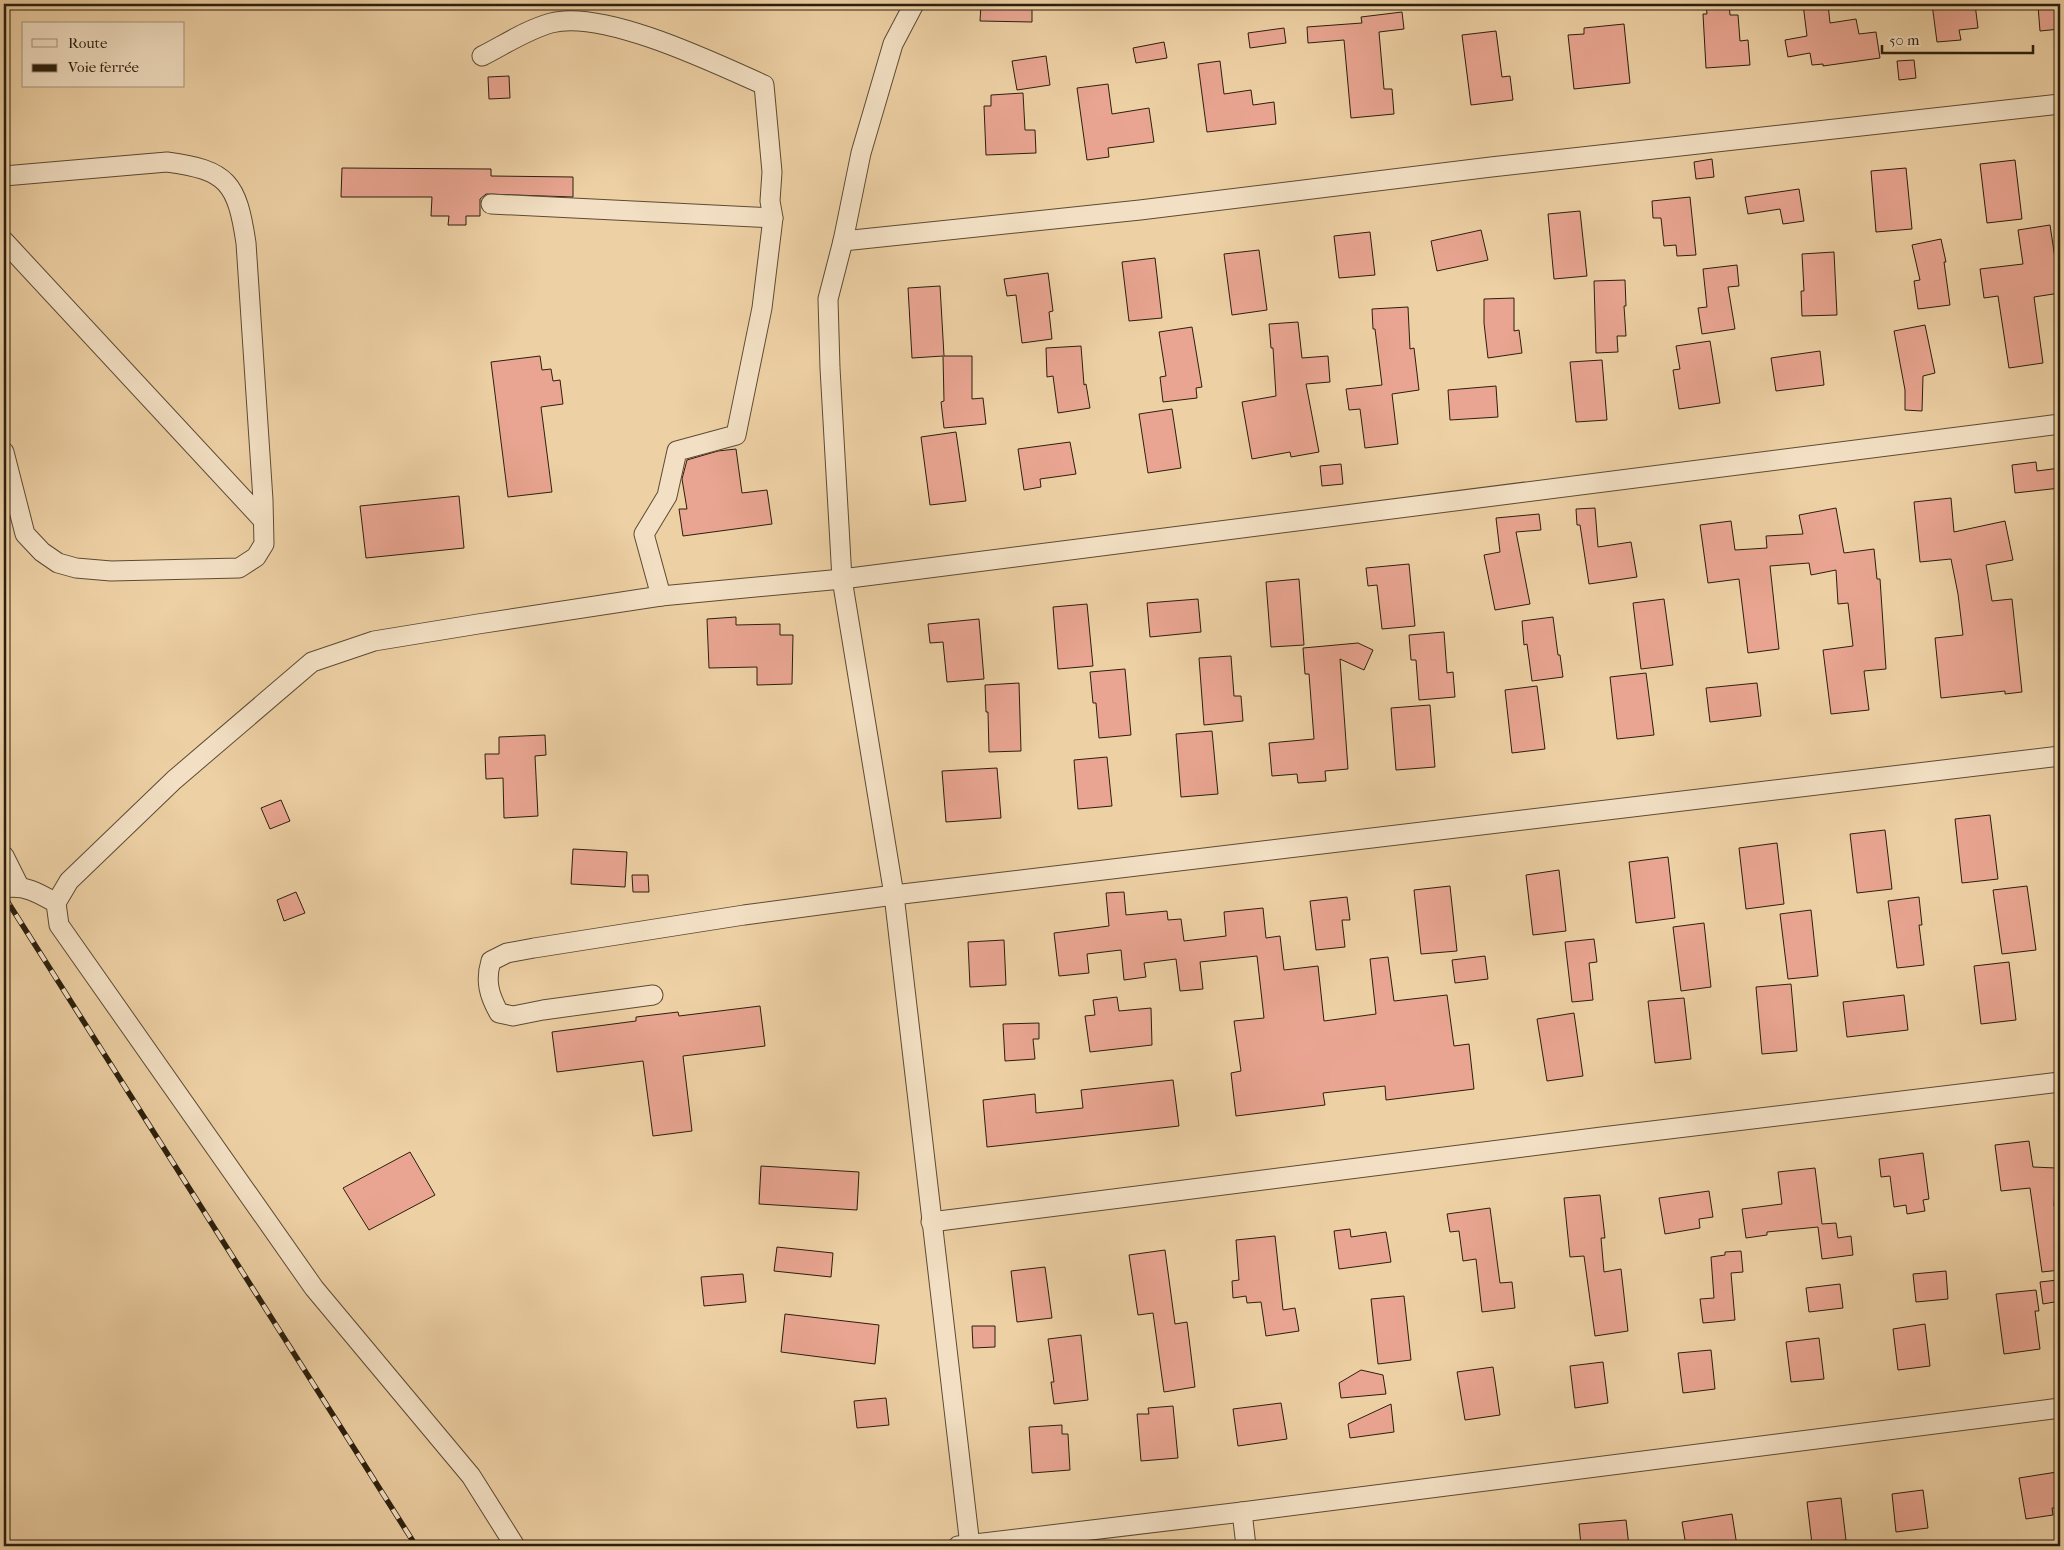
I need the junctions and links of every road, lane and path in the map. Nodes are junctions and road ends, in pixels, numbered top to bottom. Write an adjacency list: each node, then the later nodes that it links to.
1 (914, 4): 8 (street)
2 (482, 56): 6 (street)
3 (2060, 104): 8 (street)
4 (4, 176): 11 (street)
5 (491, 204): 6 (street)
6 (773, 218): 13 (street)
7 (4, 241): 11 (street)
8 (843, 241): 12 (street)
9 (2060, 424): 12 (street)
10 (4, 452): 11 (street)
11 (263, 520)
12 (842, 579): 13 (street); 17 (street)
13 (661, 596): 18 (street)
14 (2060, 756): 17 (street)
15 (4, 856): 16 (street)
16 (11, 887): 18 (street)
17 (894, 895): 19 (street); 21 (street)
18 (56, 902): 24 (street)
19 (653, 995)
20 (2060, 1082): 21 (street)
21 (931, 1222): 25 (street)
22 (2060, 1408): 23 (street)
23 (1242, 1512): 25 (street); 26 (street)
24 (515, 1546)
25 (966, 1546)
26 (1246, 1546)

